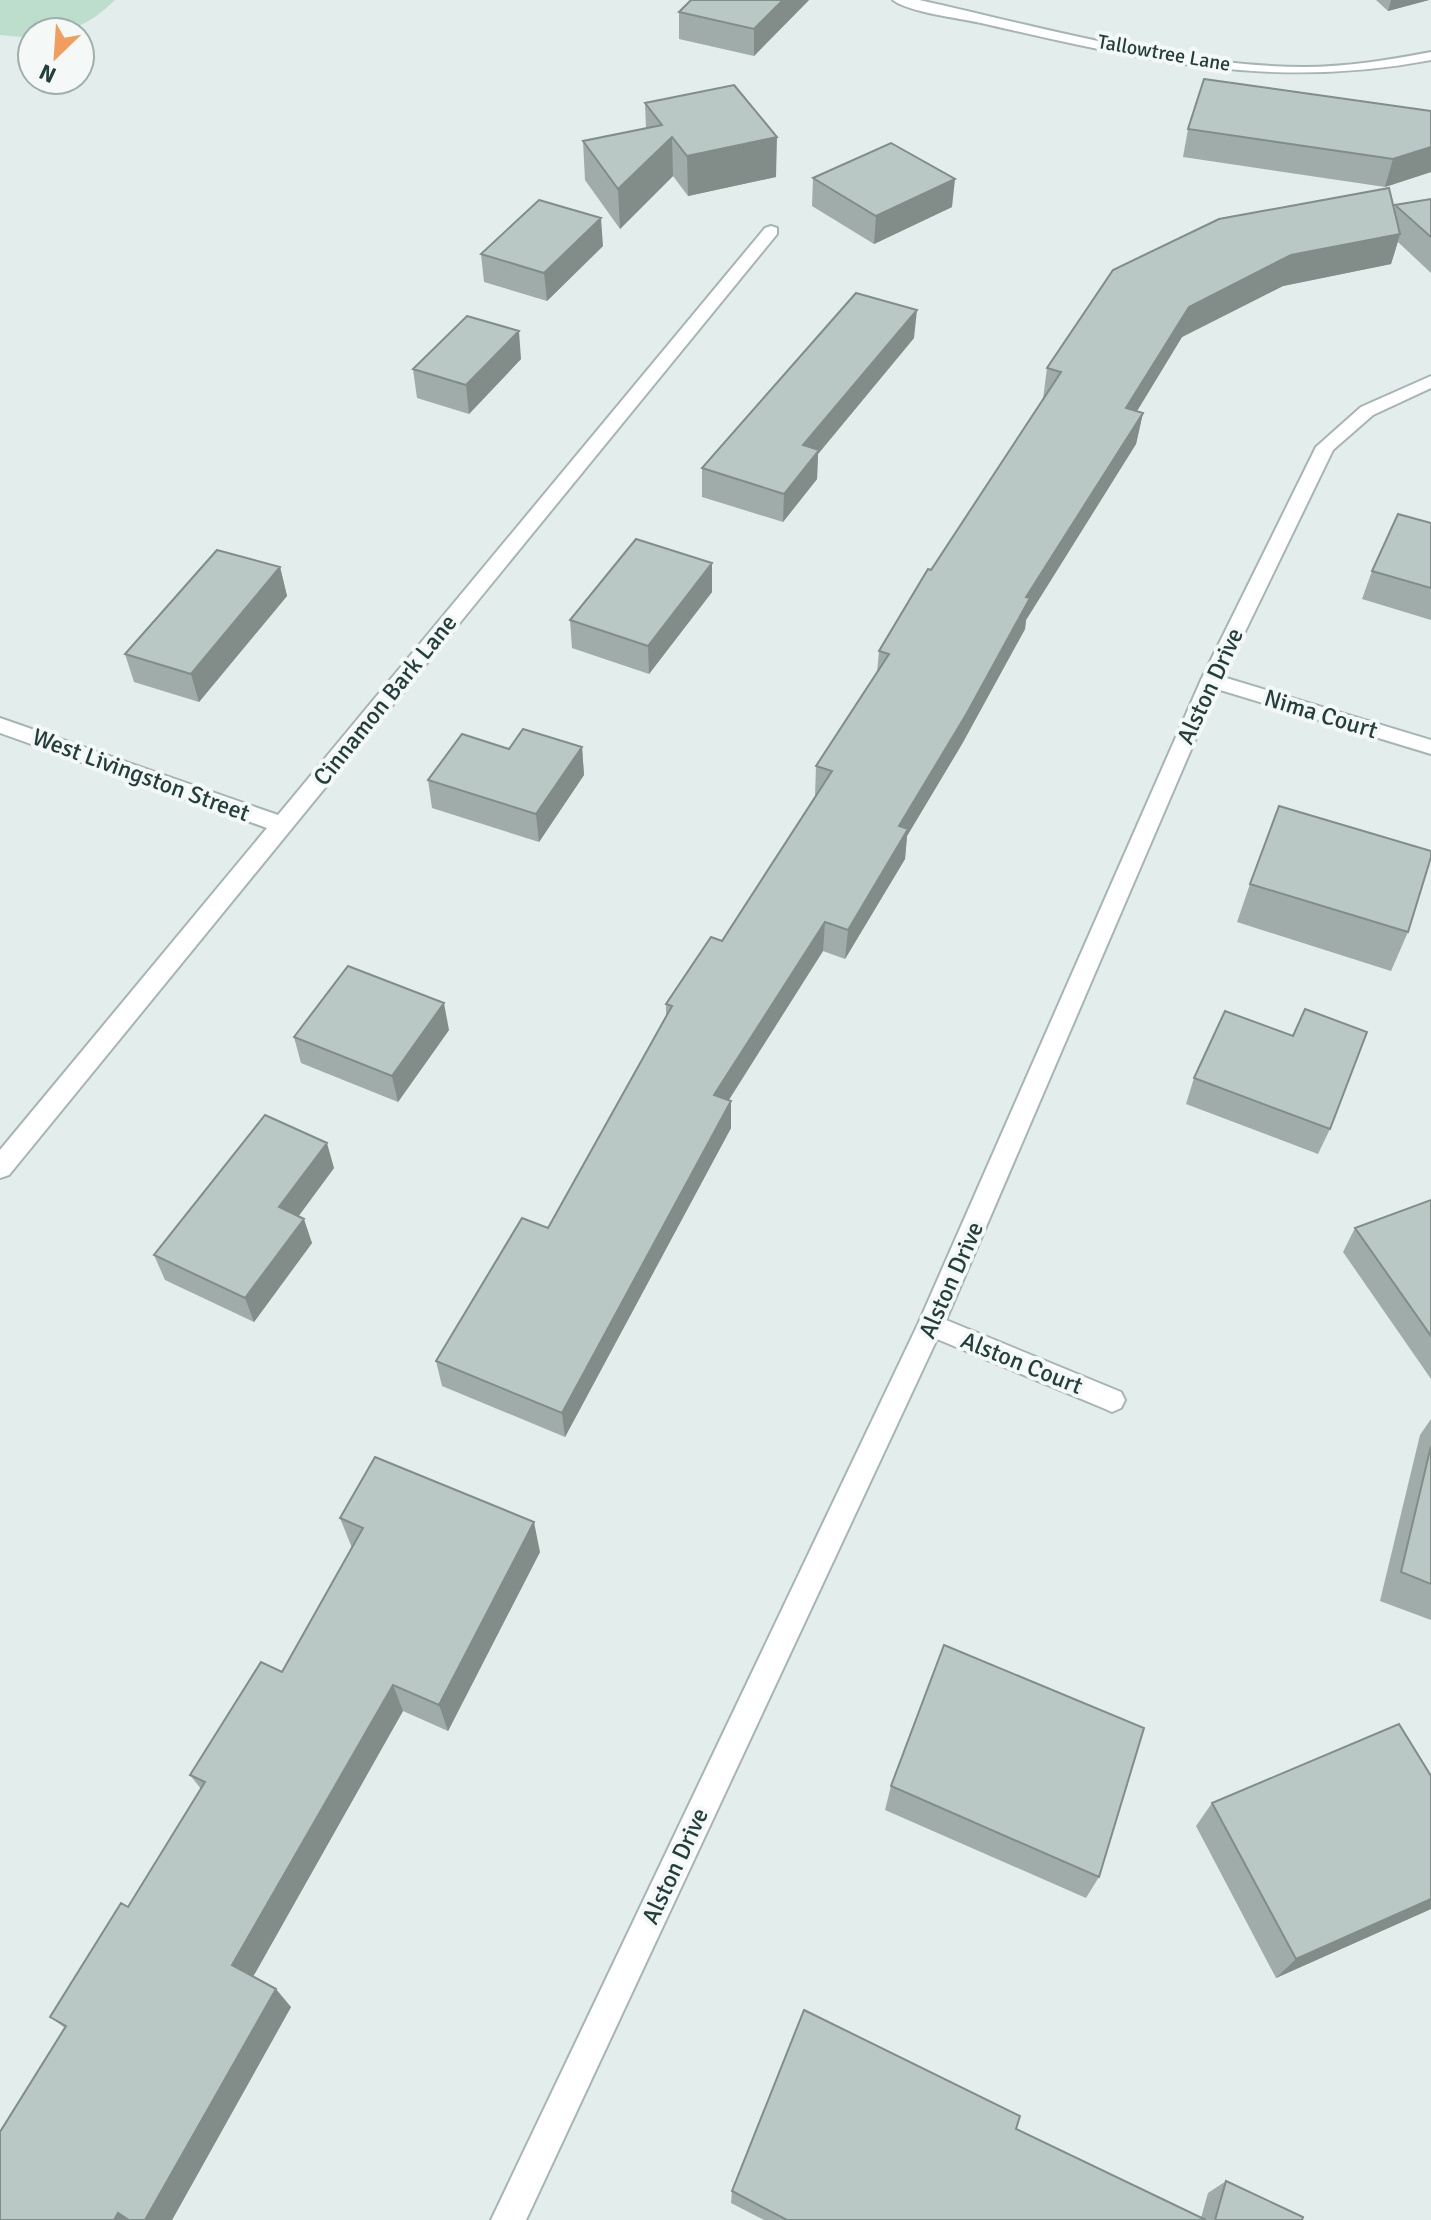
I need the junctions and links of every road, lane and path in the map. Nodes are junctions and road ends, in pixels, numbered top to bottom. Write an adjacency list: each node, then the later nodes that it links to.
1 (900, 0): 2 (street, Tallowtree Lane)
2 (1431, 56)
3 (771, 231): 8 (street, Cinnamon Bark Lane)
4 (1431, 381): 5 (street, Alston Drive)
5 (1211, 680): 7 (street, Nima Court); 10 (street, Alston Drive)
6 (0, 725): 8 (street, West Livingston Street)
7 (1431, 747)
8 (282, 825): 9 (street, Cinnamon Bark Lane)
9 (0, 1168)
10 (931, 1325): 11 (street, Alston Court); 12 (street, Alston Drive)
11 (1112, 1400)
12 (508, 2220)

